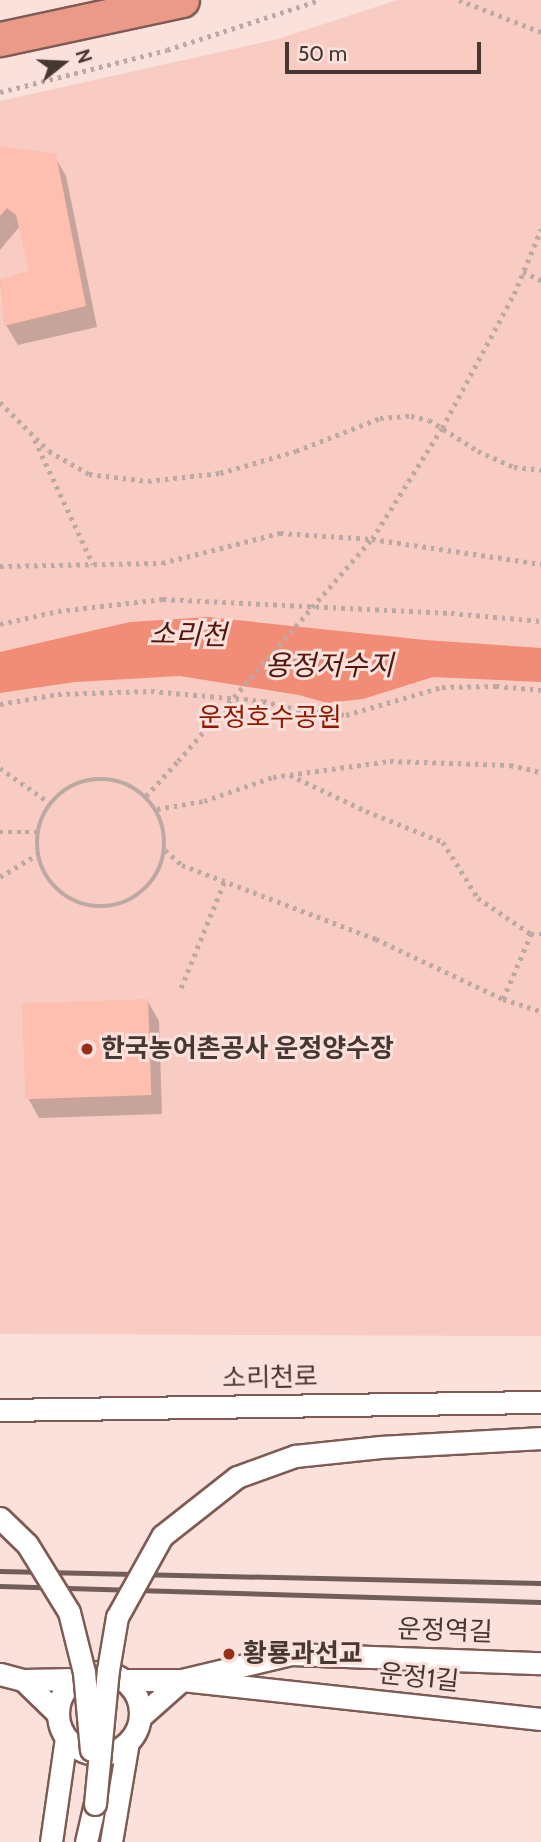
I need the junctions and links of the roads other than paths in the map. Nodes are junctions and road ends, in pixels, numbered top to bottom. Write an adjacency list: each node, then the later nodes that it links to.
1 (182, 0): 2 (main road)
2 (0, 39)
3 (541, 1402): 4 (street, 소리천로)
4 (0, 1410)
5 (541, 1438): 18 (street, bridge)
6 (0, 1518): 18 (street, bridge)
7 (541, 1663): 12 (street, 운정역길)
8 (0, 1674): 11 (street)
9 (75, 1679): 10 (street); 11 (street); 13 (street)
10 (124, 1679): 12 (street, 운정1길); 14 (street)
11 (23, 1680): 13 (street)
12 (183, 1680): 14 (street); 15 (street, 운정1길)
13 (57, 1713): 16 (street)
14 (140, 1717): 17 (street)
15 (541, 1719)
16 (66, 1738): 17 (street); 19 (street)
17 (128, 1742): 21 (street)
18 (95, 1804): 20 (street)
19 (51, 1842)
20 (86, 1842)
21 (111, 1842)

